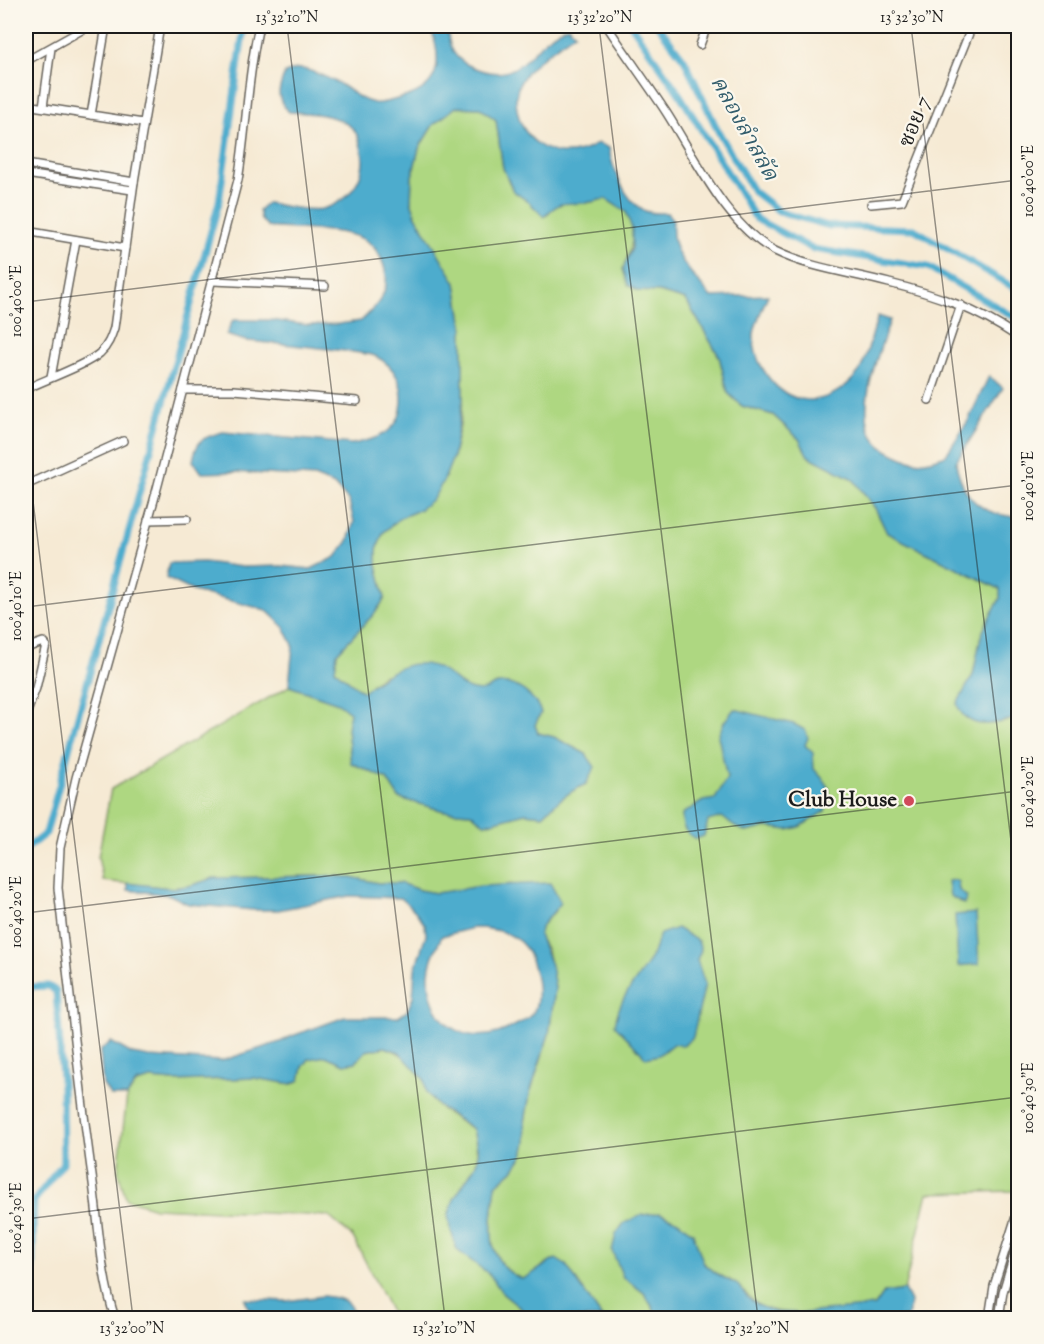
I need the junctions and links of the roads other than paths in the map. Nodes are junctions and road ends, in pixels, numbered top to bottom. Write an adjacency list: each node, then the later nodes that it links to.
1 (89, 26): 9 (street)
2 (106, 26): 13 (street)
3 (160, 26): 14 (street)
4 (259, 26): 23 (street)
5 (607, 26): 25 (street)
6 (706, 26): 8 (street)
7 (972, 26): 19 (street, ซอย 7)
8 (700, 45)
9 (51, 48): 10 (street); 12 (street)
10 (26, 61)
11 (26, 105): 12 (street)
12 (43, 107): 13 (street)
13 (91, 115): 14 (street)
14 (143, 123): 17 (street)
15 (26, 164): 17 (street)
16 (26, 174): 18 (street)
17 (134, 182): 18 (street)
18 (132, 190): 22 (street)
19 (871, 204)
20 (26, 233): 21 (street)
21 (76, 240): 22 (street); 27 (street)
22 (125, 248): 27 (street)
23 (213, 281): 24 (street); 29 (street)
24 (325, 286)
25 (961, 305): 26 (street); 30 (street)
26 (1018, 337)
27 (51, 377): 28 (street)
28 (26, 388)
29 (183, 390): 31 (street); 35 (street)
30 (929, 400)
31 (357, 401)
32 (123, 441): 33 (street)
33 (26, 484)
34 (187, 519): 35 (street)
35 (148, 520): 41 (street)
36 (26, 648): 37 (street)
37 (27, 704): 38 (street)
38 (26, 715)
39 (1018, 1210): 42 (street)
40 (1018, 1242): 43 (street)
41 (115, 1318)
42 (989, 1318)
43 (999, 1318)

